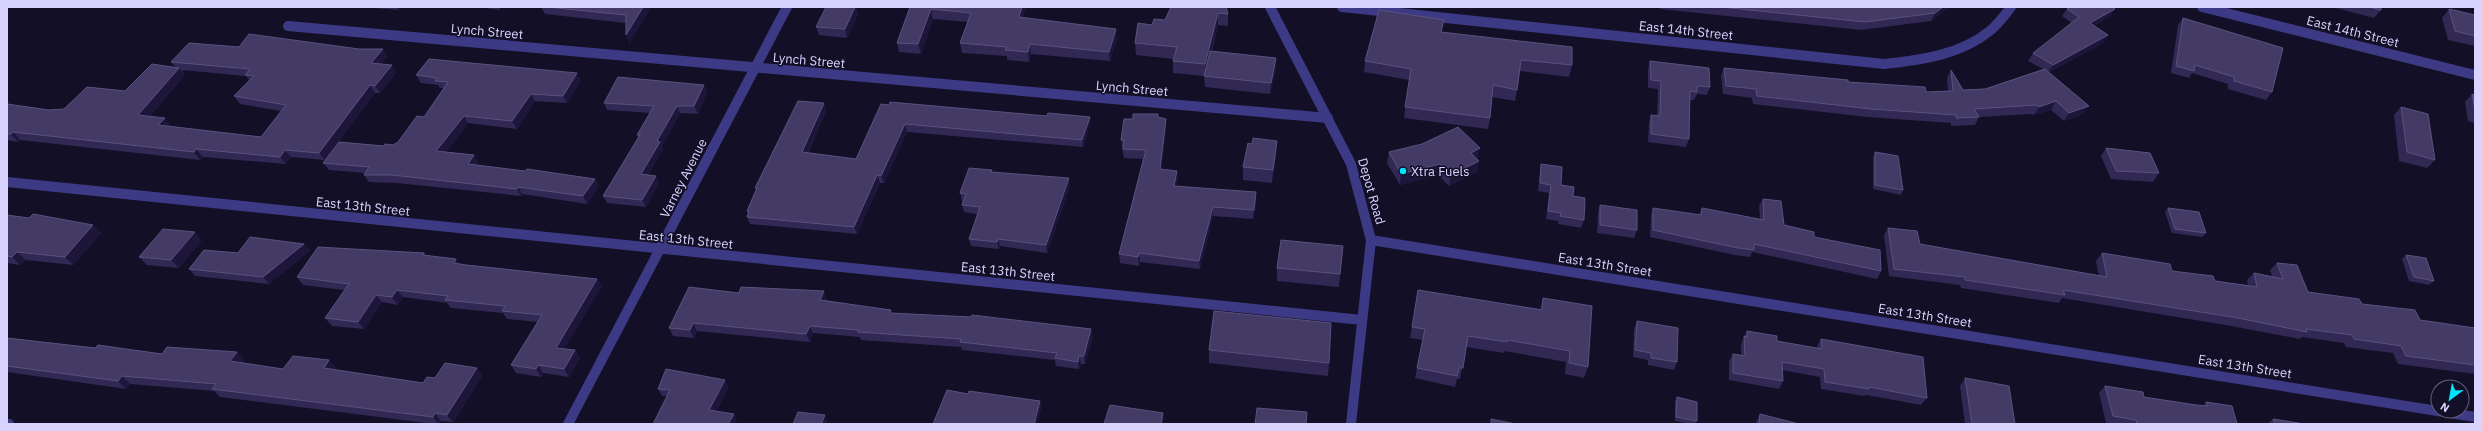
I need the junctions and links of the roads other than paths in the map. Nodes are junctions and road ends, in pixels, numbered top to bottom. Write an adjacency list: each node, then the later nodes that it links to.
1 (787, 7): 7 (street, Varney Avenue)
2 (1270, 7): 9 (street, Depot Road)
3 (1342, 7): 4 (street, East 14th Street)
4 (2011, 7)
5 (2202, 7): 8 (street, East 14th Street)
6 (288, 26): 7 (street, Lynch Street)
7 (755, 68): 9 (street, Lynch Street); 12 (street, Varney Avenue)
8 (2475, 75)
9 (1328, 118): 11 (street, Depot Road)
10 (7, 182): 12 (street, East 13th Street)
11 (1371, 240): 13 (street, Depot Road); 14 (street, East 13th Street)
12 (661, 250): 13 (street, East 13th Street); 15 (street, Varney Avenue)
13 (1362, 320): 16 (street, Depot Road)
14 (2475, 417)
15 (568, 424)
16 (1351, 424)

